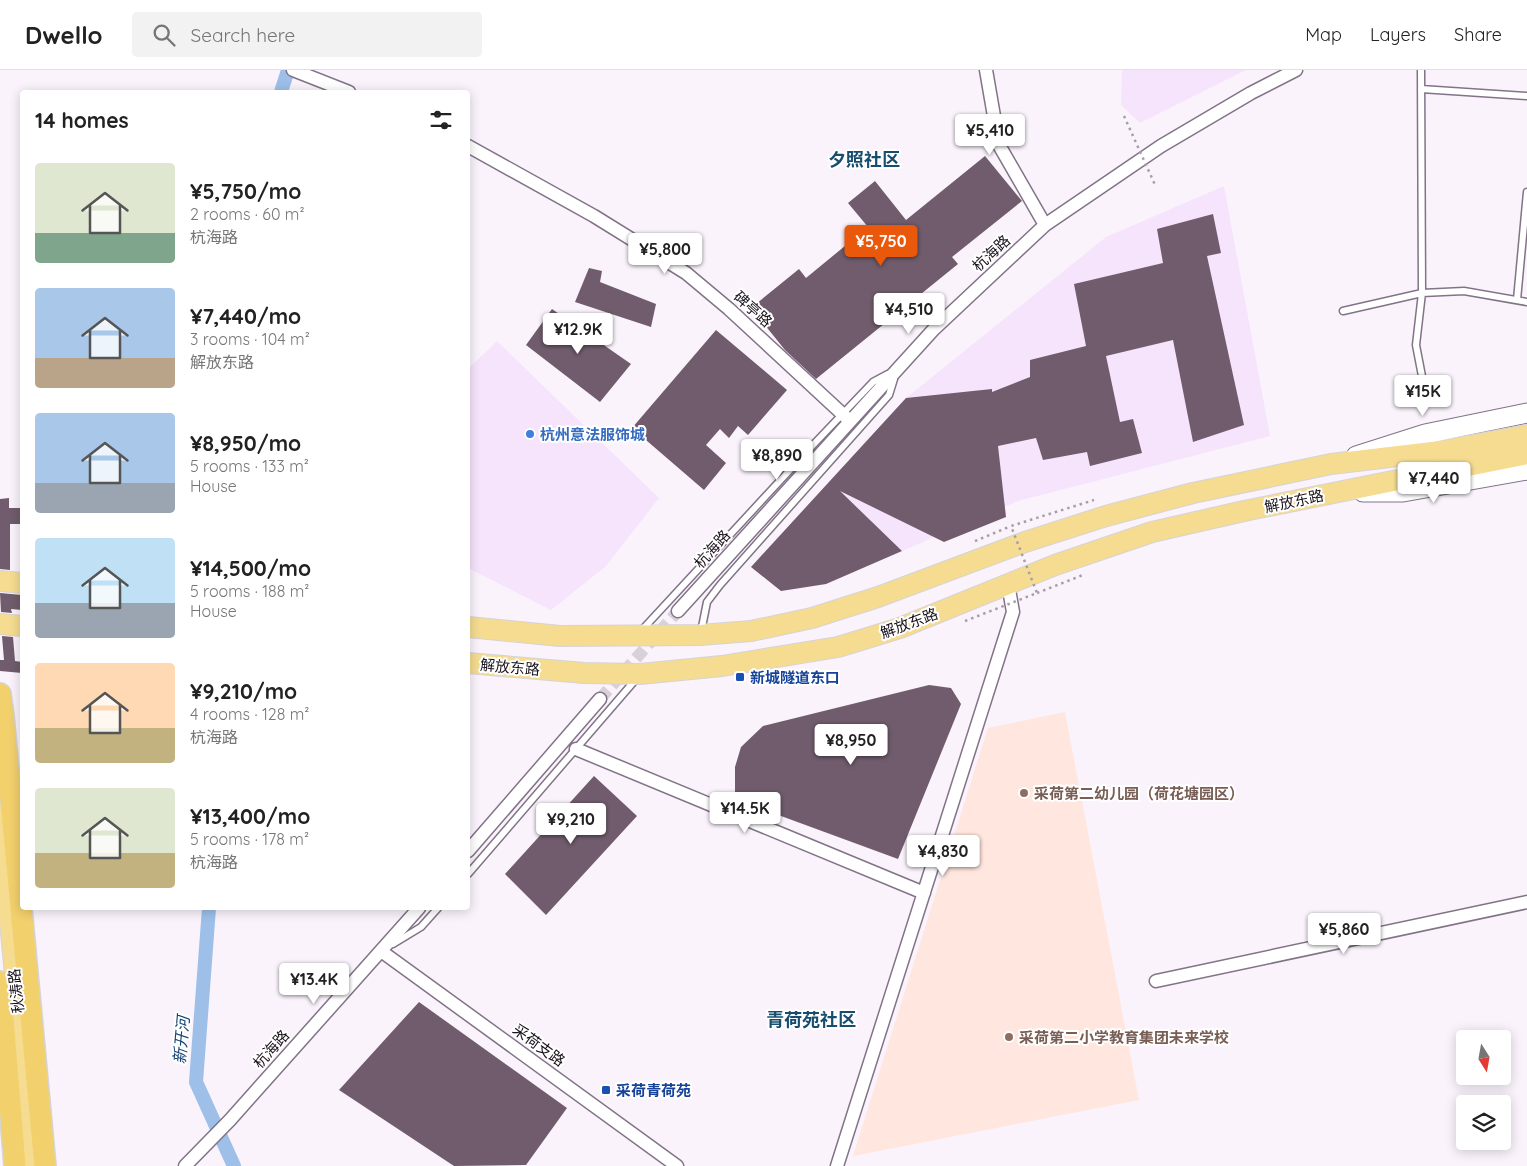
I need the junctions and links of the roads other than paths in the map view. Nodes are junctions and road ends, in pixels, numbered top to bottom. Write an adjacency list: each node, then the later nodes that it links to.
1 (293, 70): 6 (street)
2 (986, 70): 10 (street)
3 (1296, 70): 10 (street, 杭海路)
4 (1421, 70): 5 (lane)
5 (1421, 89): 7 (lane); 11 (lane)
6 (344, 90)
7 (1527, 96)
8 (470, 147): 18 (street, 碑亭路)
9 (1527, 192): 12 (lane)
10 (1045, 225): 15 (street, 杭海路)
11 (1422, 293): 12 (lane); 14 (lane); 16 (lane)
12 (1517, 300): 13 (lane)
13 (1527, 302)
14 (1343, 311)
15 (896, 370): 18 (street, 杭海路); 31 (lane)
16 (1426, 396)
17 (1527, 413): 21 (main road, 解放东路)
18 (846, 417): 27 (street, 杭海路); 32 (lane)
19 (1527, 435): 21 (main road, 解放东路)
20 (1527, 454): 23 (main road, 解放东路)
21 (1331, 464): 31 (main road, 解放东路)
22 (1527, 470): 23 (main road, 解放东路)
23 (1336, 492): 26 (main road, 解放东路)
24 (0, 581): 25 (main road)
25 (20, 583)
26 (1008, 584): 34 (main road, 解放东路); 41 (street)
27 (678, 611)
28 (0, 624): 29 (main road)
29 (20, 626)
30 (470, 627): 32 (main road, 解放东路)
31 (700, 635): 32 (main road, 解放东路)
32 (637, 636)
33 (470, 663): 34 (main road, 解放东路)
34 (640, 674): 37 (lane)
35 (0, 694): 42 (highway)
36 (600, 699): 39 (street)
37 (576, 748): 40 (lane); 41 (street)
38 (0, 816): 51 (main road, 秋涛路)
39 (470, 849)
40 (470, 872)
41 (924, 893): 55 (street)
42 (20, 897)
43 (1527, 902): 48 (street)
44 (21, 910): 52 (highway)
45 (417, 910): 47 (street, 杭海路)
46 (436, 910): 47 (lane)
47 (381, 950): 53 (street, 杭海路); 54 (street, 采荷支路)
48 (1156, 981)
49 (0, 982): 50 (highway)
50 (15, 1166)
51 (33, 1166)
52 (45, 1166)
53 (185, 1166)
54 (678, 1166)
55 (837, 1166)

